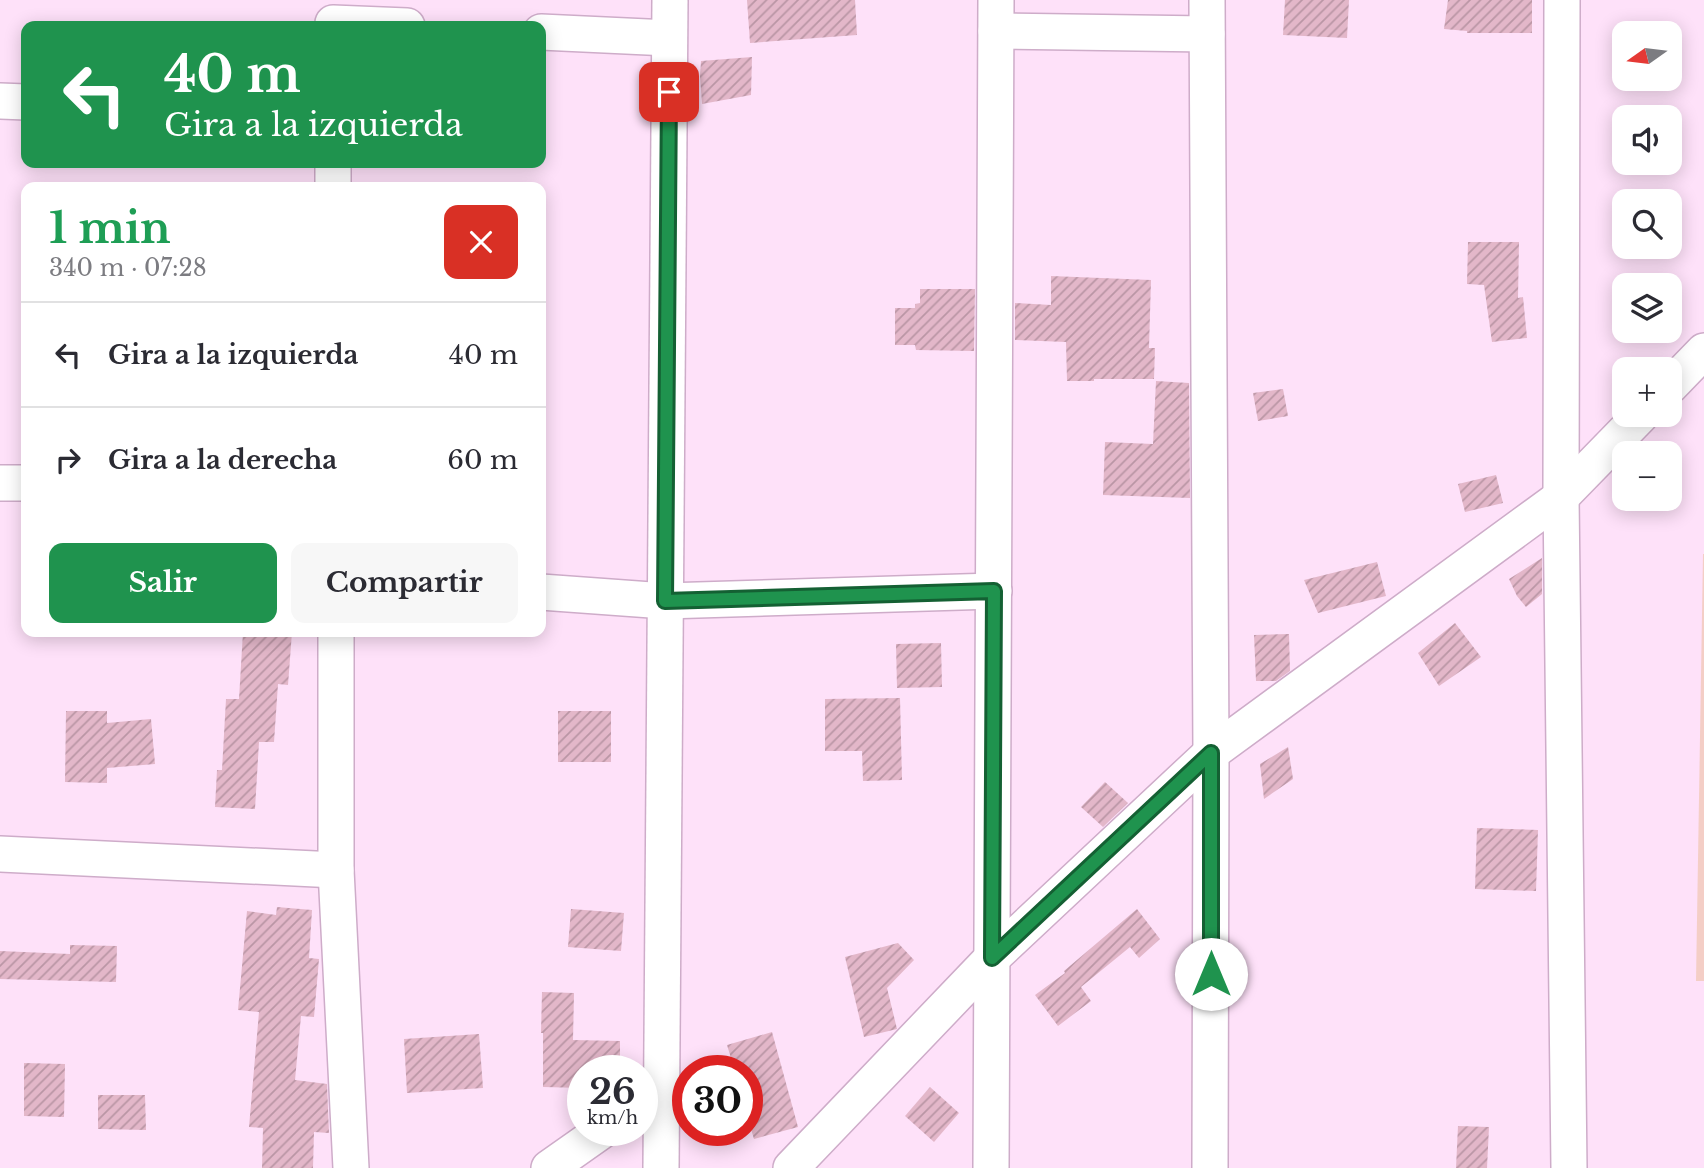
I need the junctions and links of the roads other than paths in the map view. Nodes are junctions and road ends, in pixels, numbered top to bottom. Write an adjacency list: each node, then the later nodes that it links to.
1 (670, 0): 9 (street)
2 (1207, 0): 8 (street)
3 (1562, 0): 17 (street)
4 (996, 15): 8 (street); 18 (street)
5 (333, 16): 6 (street)
6 (370, 21)
7 (546, 32): 9 (street)
8 (1207, 34): 22 (street)
9 (669, 38): 20 (street)
10 (0, 101): 11 (street)
11 (21, 102)
12 (1704, 351): 13 (street)
13 (1682, 374)
14 (1629, 427): 17 (street)
15 (0, 483): 16 (street)
16 (21, 483)
17 (1561, 496): 22 (street); 35 (street)
18 (994, 591): 20 (street); 25 (street)
19 (546, 592): 20 (street)
20 (665, 601): 26 (street)
21 (336, 637): 24 (street)
22 (1211, 753): 25 (street); 34 (street)
23 (0, 854): 24 (street)
24 (336, 870): 29 (street)
25 (992, 958): 32 (street); 33 (street)
26 (653, 1055)
27 (658, 1144): 31 (street)
28 (584, 1149): 30 (street)
29 (351, 1168)
30 (550, 1168)
31 (661, 1168)
32 (791, 1168)
33 (991, 1168)
34 (1210, 1168)
35 (1569, 1168)

